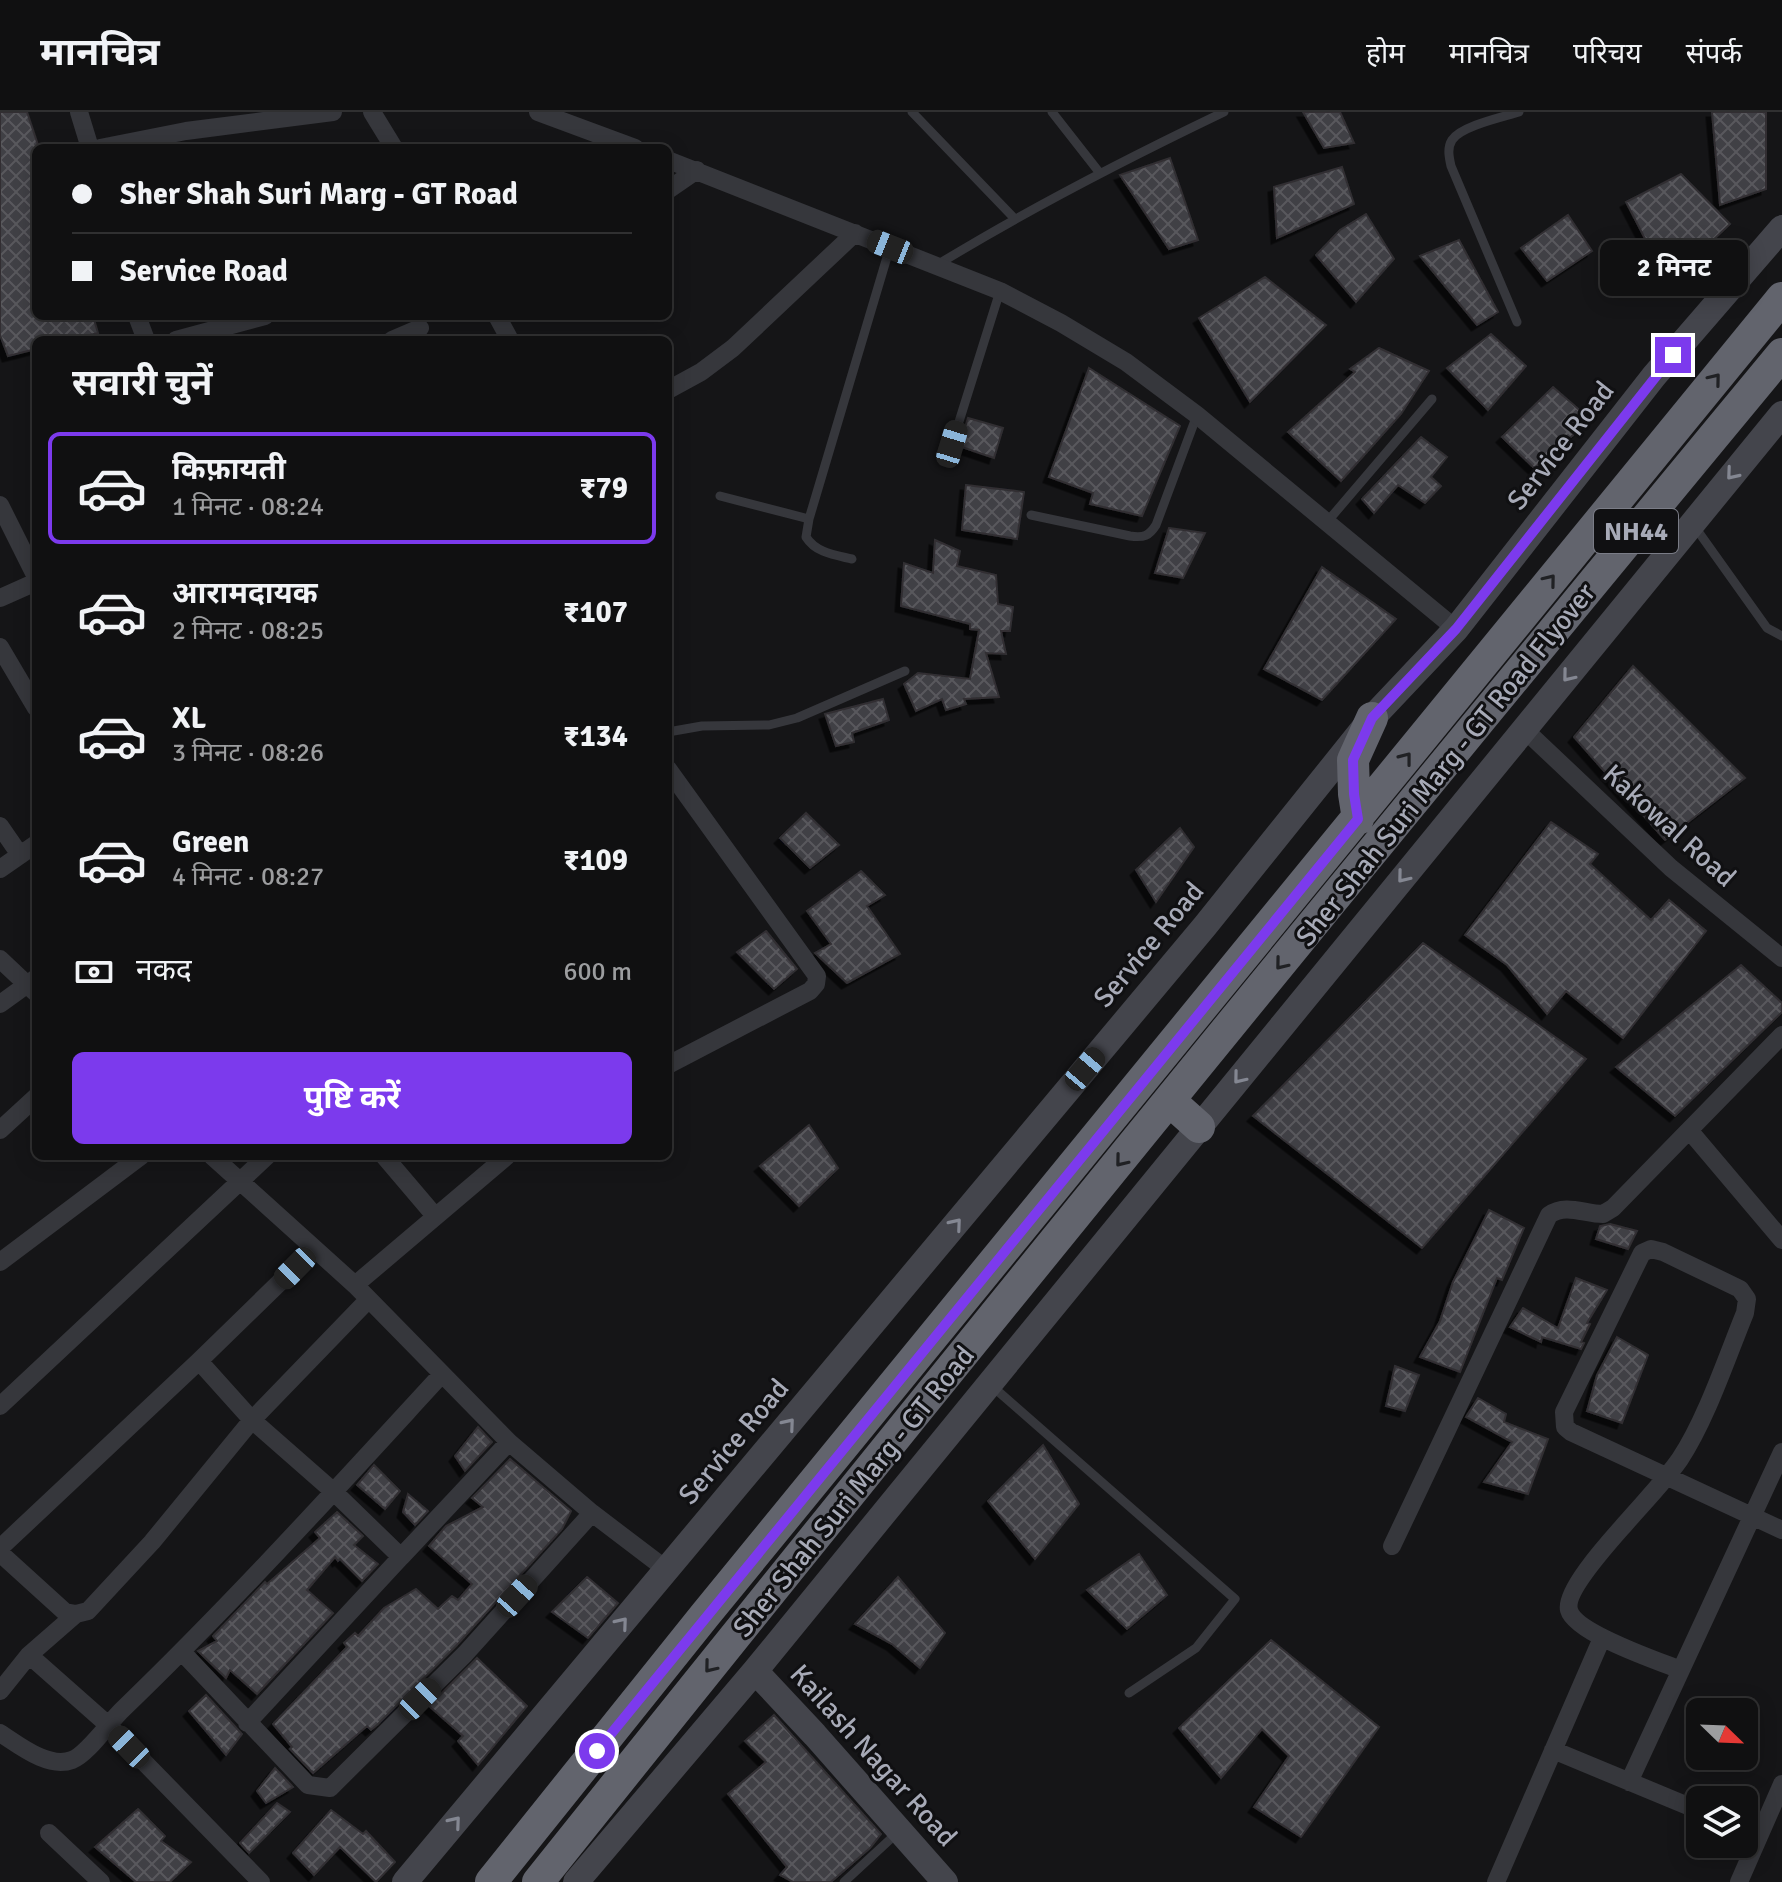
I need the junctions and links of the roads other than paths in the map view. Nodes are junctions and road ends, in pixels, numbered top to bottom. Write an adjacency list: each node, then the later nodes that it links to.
1 (79, 112): 12 (street)
2 (181, 112): 11 (street)
3 (333, 112): 11 (street)
4 (372, 112): 14 (street)
5 (538, 112): 10 (street)
6 (912, 112): 20 (lane)
7 (1052, 112): 18 (lane)
8 (1224, 112): 18 (lane)
9 (1519, 112): 28 (lane)
10 (582, 120): 15 (street)
11 (186, 131): 13 (street)
12 (89, 144)
13 (120, 144)
14 (392, 144)
15 (627, 144)
16 (672, 161): 17 (street)
17 (697, 170): 19 (street); 22 (street)
18 (1099, 172): 20 (lane)
19 (672, 187)
20 (1014, 218): 24 (lane)
21 (1782, 228): 48 (street, Service Road)
22 (855, 233): 23 (street); 33 (street)
23 (890, 247): 24 (street); 41 (lane)
24 (937, 265): 25 (street)
25 (1000, 291): 36 (street); 37 (lane)
26 (1774, 308): 57 (highway, Sher Shah Suri Marg - GT Road Flyover / NH44, one-way to 26)
27 (239, 320): 30 (street)
28 (1517, 322)
29 (420, 328): 31 (street)
30 (189, 336)
31 (401, 336)
32 (1782, 354): 70 (highway, Sher Shah Suri Marg - GT Road Flyover / NH44, one-way to 70)
33 (672, 388)
34 (1432, 399): 42 (lane)
35 (1782, 414): 43 (street, one-way to 43)
36 (1197, 415): 40 (lane); 42 (street)
37 (952, 444)
38 (720, 496): 41 (lane)
39 (0, 505): 45 (street)
40 (1031, 515)
41 (809, 519): 44 (lane)
42 (1327, 522): 48 (street)
43 (1692, 523): 49 (lane); 54 (street, one-way to 54)
44 (852, 559)
45 (32, 572)
46 (32, 582): 47 (street)
47 (0, 598)
48 (1456, 629): 53 (street, Service Road)
49 (1782, 636)
50 (0, 647): 52 (street)
51 (905, 671): 55 (lane)
52 (32, 701)
53 (1372, 718): 57 (highway); 101 (street, Service Road, one-way to 53)
54 (1524, 729): 62 (street, Kakowal Road); 71 (street, one-way to 71)
55 (672, 731)
56 (672, 775): 68 (street)
57 (1358, 819): 124 (highway, Sher Shah Suri Marg - GT Road / NH44)
58 (0, 826): 60 (street)
59 (32, 847): 60 (street)
60 (20, 855): 61 (street)
61 (0, 869)
62 (1782, 958)
63 (0, 959): 64 (street)
64 (32, 984)
65 (32, 986): 66 (street)
66 (0, 1004)
67 (1782, 1035): 73 (street)
68 (672, 1063)
69 (32, 1101): 72 (street)
70 (1170, 1101): 71 (highway); 125 (highway, Sher Shah Suri Marg - GT Road / NH44, one-way to 125)
71 (1199, 1127): 88 (street)
72 (0, 1130)
73 (1689, 1130): 81 (street); 98 (street)
74 (136, 1160): 83 (street)
75 (217, 1160): 79 (street)
76 (263, 1160): 79 (street)
77 (387, 1160): 80 (street)
78 (502, 1160): 80 (street)
79 (242, 1182): 82 (street); 89 (street)
80 (435, 1216): 84 (street)
81 (1782, 1240)
82 (314, 1249): 84 (street); 86 (street)
83 (0, 1262)
84 (355, 1285): 85 (street)
85 (368, 1300): 87 (street); 90 (street)
86 (199, 1361): 90 (street); 99 (street)
87 (442, 1374): 91 (street); 94 (street)
88 (989, 1384): 107 (street); 109 (lane)
89 (0, 1406)
90 (252, 1420): 94 (street); 102 (street)
91 (509, 1442): 95 (street); 100 (street)
92 (1782, 1452): 96 (street)
93 (1666, 1477): 93 (street); 96 (street); 103 (street)
94 (334, 1492): 100 (street); 104 (street)
95 (592, 1513): 101 (street); 110 (street)
96 (1751, 1516): 97 (street); 106 (street)
97 (1782, 1530)
98 (1392, 1546)
99 (0, 1550): 102 (street)
100 (401, 1557): 110 (street)
101 (667, 1570): 123 (street, Service Road, one-way to 101)
102 (76, 1614): 105 (street)
103 (1602, 1638): 106 (street); 113 (street)
104 (182, 1652): 110 (street); 111 (street)
105 (29, 1655): 108 (street); 111 (street)
106 (1681, 1670): 114 (street)
107 (755, 1671): 118 (street, Kailash Nagar Road); 126 (street)
108 (0, 1691)
109 (1129, 1693)
110 (247, 1723)
111 (107, 1724): 112 (street); 122 (street)
112 (0, 1733)
113 (1553, 1750): 114 (street); 129 (street)
114 (1629, 1782): 116 (street)
115 (1782, 1784): 117 (street)
116 (1686, 1805)
117 (1758, 1822)
118 (900, 1831): 127 (lane); 128 (street, Kailash Nagar Road)
119 (49, 1833): 121 (street)
120 (1745, 1858): 130 (street)
121 (101, 1882)
122 (261, 1882)
123 (405, 1882)
124 (491, 1882)
125 (538, 1882)
126 (576, 1882)
127 (844, 1882)
128 (945, 1882)
129 (1496, 1882)
130 (1739, 1882)

